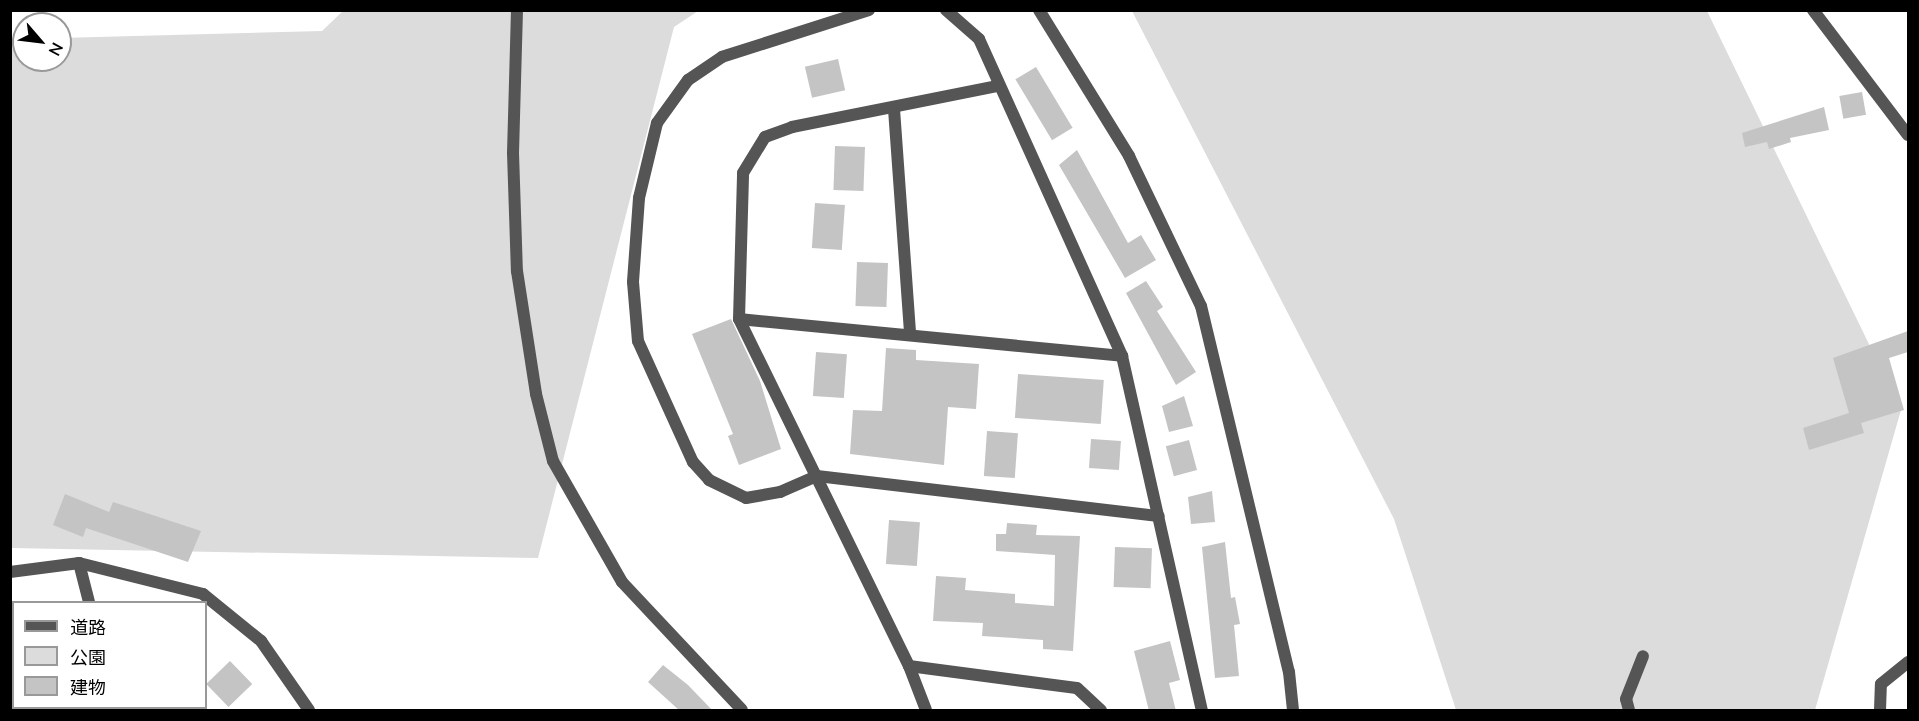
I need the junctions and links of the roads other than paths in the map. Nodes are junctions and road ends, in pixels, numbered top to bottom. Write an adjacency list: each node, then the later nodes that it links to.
1 (517, 10): 21 (street)
2 (869, 10): 12 (street)
3 (946, 10): 6 (street)
4 (1039, 10): 25 (street)
5 (1813, 10): 8 (street)
6 (998, 86): 7 (street); 11 (street)
7 (894, 110): 9 (street); 10 (street)
8 (1908, 135)
9 (739, 319): 10 (street); 12 (street)
10 (910, 332): 11 (street)
11 (1122, 356): 13 (street)
12 (817, 476): 13 (street); 19 (street)
13 (1159, 516): 24 (street)
14 (79, 562): 15 (street); 16 (street); 20 (street)
15 (10, 572)
16 (89, 601)
17 (1643, 656): 26 (street)
18 (1908, 662): 27 (street)
19 (909, 666): 22 (street); 23 (street)
20 (309, 711)
21 (742, 711)
22 (926, 711)
23 (1101, 711)
24 (1202, 711)
25 (1293, 711)
26 (1629, 711)
27 (1880, 711)

